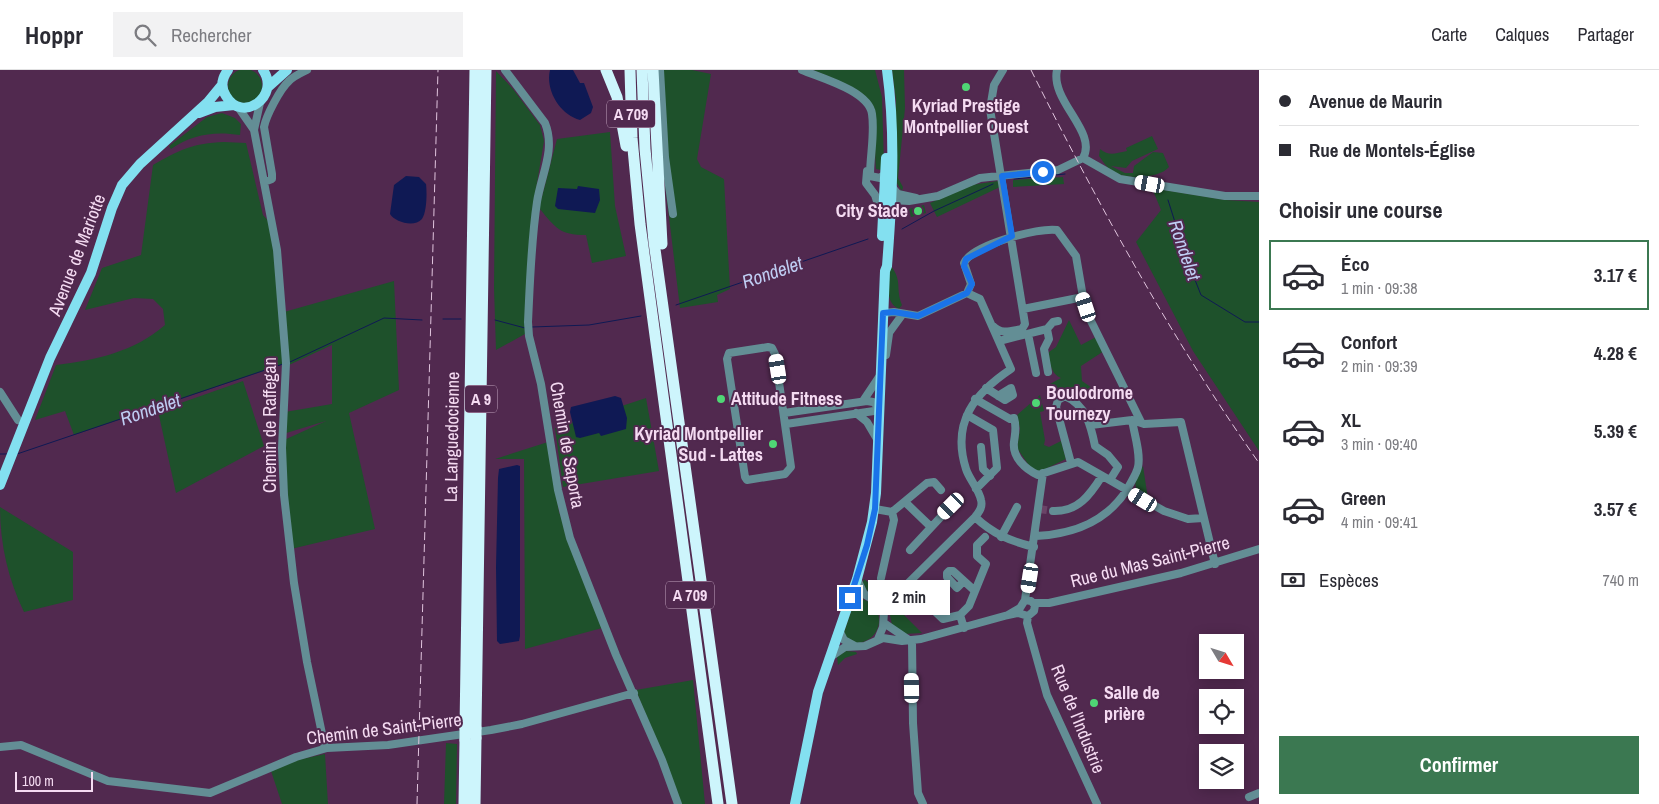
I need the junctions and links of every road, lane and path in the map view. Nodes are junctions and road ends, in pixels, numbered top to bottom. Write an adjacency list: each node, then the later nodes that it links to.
1 (228, 70): 20 (main road, Avenue de Mariotte)
2 (263, 70): 21 (main road)
3 (287, 70): 21 (main road)
4 (307, 70): 30 (street)
5 (475, 70): 118 (highway, La Languedocienne / A 9)
6 (486, 70): 118 (highway, La Languedocienne / A 9)
7 (505, 70): 19 (street, Chemin de Saporta)
8 (514, 70): 19 (street)
9 (606, 70): 37 (highway)
10 (630, 70): 37 (highway, A 709)
11 (642, 70): 42 (highway, A 709)
12 (653, 70): 42 (highway)
13 (660, 70): 35 (street)
14 (802, 70): 27 (street)
15 (879, 70): 28 (main road)
16 (886, 70): 31 (main road)
17 (1003, 70): 29 (street)
18 (1057, 70): 26 (street)
19 (516, 83): 117 (street, Chemin de Saporta)
20 (222, 85): 23 (main road); 24 (main road, Avenue de Mariotte)
21 (268, 87): 22 (main road)
22 (260, 103): 23 (main road, Avenue de Mariotte); 25 (street, Chemin de Raffegan)
23 (236, 106): 24 (main road, Avenue de Mariotte); 25 (street, Chemin de Raffegan)
24 (194, 115): 78 (main road, Avenue de Mariotte)
25 (254, 130): 30 (street, Chemin de Raffegan)
26 (1083, 158): 29 (street); 32 (street)
27 (870, 172): 28 (street); 33 (street); 36 (street)
28 (885, 174): 33 (main road)
29 (1002, 176): 34 (street); 38 (street)
30 (264, 182): 120 (street, Chemin de Raffegan)
31 (892, 187): 33 (main road); 34 (street)
32 (1259, 196)
33 (888, 198): 34 (street); 36 (main road); 39 (main road)
34 (918, 199)
35 (673, 214)
36 (882, 217): 39 (main road)
37 (640, 224): 126 (highway, A 709)
38 (1012, 236): 40 (street); 41 (street); 43 (street)
39 (884, 271): 45 (main road)
40 (967, 293): 44 (street); 47 (street)
41 (1083, 297): 43 (street); 68 (street)
42 (662, 300): 127 (highway, A 709)
43 (1023, 309): 47 (street)
44 (902, 314): 45 (street); 48 (street)
45 (887, 315): 48 (street); 53 (main road)
46 (1058, 321): 49 (street)
47 (992, 324): 52 (street)
48 (894, 327): 50 (street)
49 (1047, 329): 51 (street); 54 (street)
50 (889, 334): 53 (street); 56 (street)
51 (1028, 334): 52 (street); 55 (street)
52 (999, 341): 57 (street)
53 (882, 342): 56 (main road)
54 (1048, 372)
55 (1036, 373)
56 (879, 381): 61 (street); 62 (main road)
57 (986, 388): 59 (street); 60 (street)
58 (0, 392): 66 (street)
59 (998, 396)
60 (976, 399): 65 (street); 74 (street)
61 (864, 401): 62 (street); 63 (street)
62 (879, 408): 64 (street); 71 (main road)
63 (784, 413): 69 (street); 69 (street)
64 (856, 413): 69 (street); 71 (street)
65 (967, 415): 75 (street); 79 (street)
66 (18, 420)
67 (1132, 420): 68 (street); 70 (street); 81 (street)
68 (1141, 422): 89 (street)
69 (786, 424)
70 (1091, 425): 73 (street); 77 (street)
71 (877, 439): 85 (main road)
72 (981, 447): 75 (street)
73 (1071, 463): 74 (street); 76 (street)
74 (1043, 473): 91 (street, Rue de l'Industrie)
75 (990, 476): 79 (street)
76 (1102, 476): 77 (street); 86 (street)
77 (1110, 480): 81 (street)
78 (0, 485)
79 (976, 489): 88 (street)
80 (941, 490): 82 (street)
81 (1126, 490): 89 (street); 91 (street)
82 (905, 502): 87 (street); 90 (street)
83 (951, 506): 90 (street)
84 (1017, 507): 93 (street)
85 (875, 509): 87 (street); 99 (main road)
86 (1053, 511)
87 (892, 512): 98 (street)
88 (975, 517): 93 (street); 104 (street)
89 (1204, 518): 97 (street)
90 (930, 526): 96 (street)
91 (1036, 536): 94 (street, Rue de l'Industrie)
92 (985, 537): 101 (street)
93 (1001, 537): 94 (street)
94 (1034, 547): 106 (street, Rue de l'Industrie)
95 (1259, 549): 97 (street, Rue du Mas Saint-Pierre)
96 (910, 550)
97 (1215, 564): 106 (street, Rue du Mas Saint-Pierre)
98 (881, 578)
99 (857, 579): 102 (street); 103 (main road)
100 (964, 581): 101 (street)
101 (975, 591): 109 (street)
102 (868, 597): 103 (street); 105 (street)
103 (850, 598): 112 (main road)
104 (891, 600): 105 (street); 108 (street)
105 (876, 602): 108 (street)
106 (1028, 608): 111 (street, Rue du Mas Saint-Pierre); 130 (street, Rue de l'Industrie)
107 (906, 611): 109 (street)
108 (884, 612): 110 (street)
109 (960, 615): 111 (street)
110 (884, 622): 113 (street); 114 (street)
111 (964, 628): 114 (street, Rue du Mas Saint-Pierre)
112 (839, 630): 115 (street); 116 (main road)
113 (878, 639): 114 (street, Rue du Mas Saint-Pierre); 115 (street, Rue du Mas Saint-Pierre)
114 (910, 640): 129 (street)
115 (855, 646): 116 (street, Rue du Mas Saint-Pierre)
116 (828, 659): 128 (main road)
117 (634, 693): 120 (street, Chemin de Saint-Pierre); 125 (street, Chemin de Saporta)
118 (471, 733): 123 (highway, La Languedocienne / A 9); 124 (highway, La Languedocienne / A 9)
119 (0, 747): 120 (street, Chemin de Saint-Pierre)
120 (325, 748)
121 (1259, 793): 122 (street)
122 (1249, 797)
123 (464, 804)
124 (475, 804)
125 (678, 804)
126 (718, 804)
127 (732, 804)
128 (795, 804)
129 (923, 804)
130 (1097, 804)

